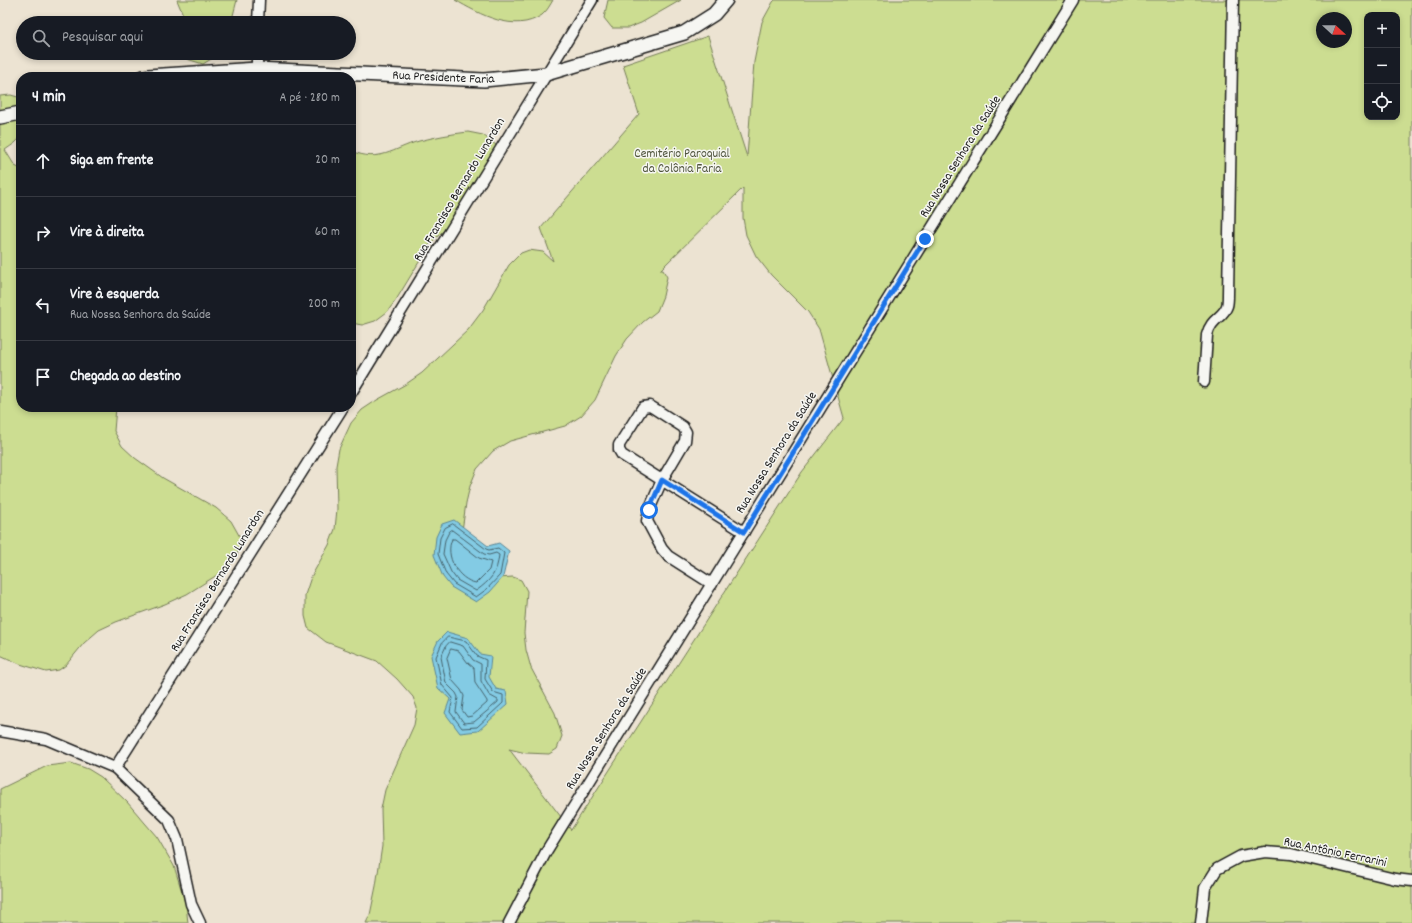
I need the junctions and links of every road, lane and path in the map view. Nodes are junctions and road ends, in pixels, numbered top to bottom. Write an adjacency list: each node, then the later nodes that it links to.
1 (259, 0): 6 (street)
2 (592, 0): 12 (street, Rua Francisco Bernardo Lunardon)
3 (726, 0): 12 (street, Rua Presidente Faria)
4 (1073, 0): 19 (street, Rua Nossa Senhora da Saúde)
5 (1232, 0): 15 (street)
6 (258, 16)
7 (257, 60): 8 (street)
8 (257, 69): 9 (street, Rua Presidente Faria); 10 (street, Rua Presidente Faria)
9 (210, 72)
10 (319, 72)
11 (356, 74): 12 (street, Rua Presidente Faria)
12 (546, 74): 16 (street, Rua Francisco Bernardo Lunardon)
13 (16, 114): 14 (street)
14 (0, 117)
15 (1204, 382)
16 (356, 386)
17 (339, 412): 22 (street, Rua Francisco Bernardo Lunardon)
18 (662, 480): 18 (street); 19 (street); 20 (street)
19 (744, 532): 20 (street, Rua Nossa Senhora da Saúde)
20 (712, 584): 25 (street, Rua Nossa Senhora da Saúde)
21 (0, 731): 22 (street)
22 (115, 768): 24 (street)
23 (1412, 881): 26 (street, Rua Antônio Ferrarini)
24 (200, 923)
25 (509, 923)
26 (1202, 923)

